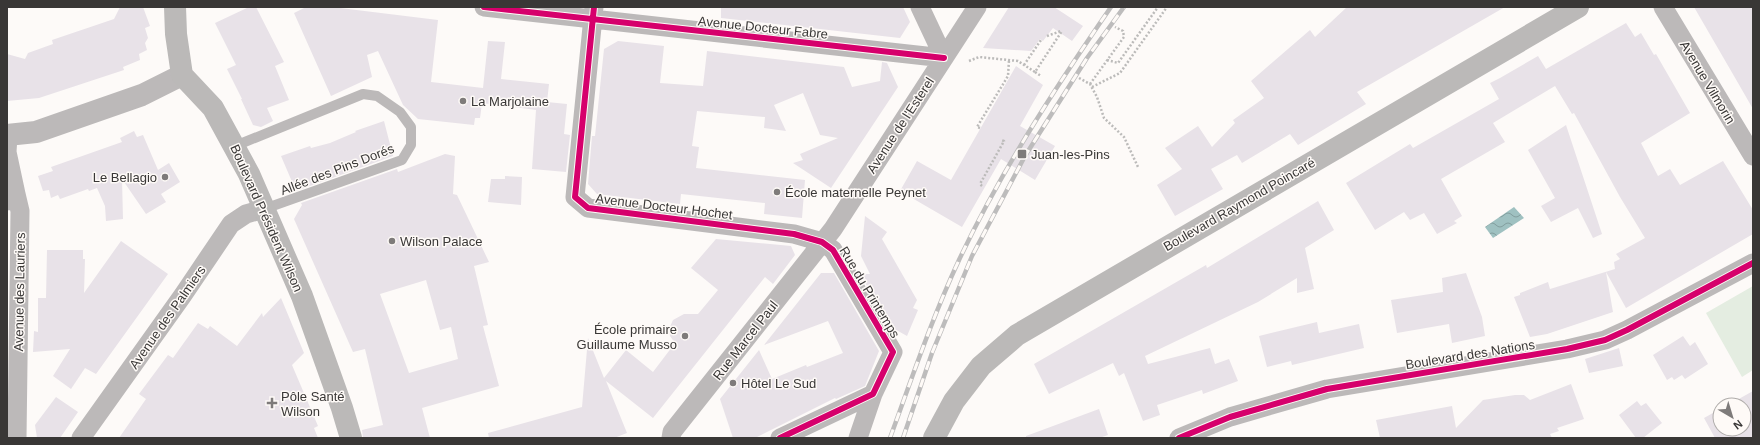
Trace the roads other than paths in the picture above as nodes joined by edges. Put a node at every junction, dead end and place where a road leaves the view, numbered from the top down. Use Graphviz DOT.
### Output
graph roads {
  1 [pos="175,7"];
  2 [pos="484,7"];
  3 [pos="920,7"];
  4 [pos="978,7"];
  5 [pos="1578,7"];
  6 [pos="1663,7"];
  7 [pos="593,13"];
  8 [pos="944,58"];
  9 [pos="182,75"];
  10 [pos="8,136"];
  11 [pos="235,146"];
  12 [pos="1753,156"];
  13 [pos="11,198"];
  14 [pos="264,209"];
  15 [pos="822,242"];
  16 [pos="1753,263"];
  17 [pos="873,394"];
  18 [pos="17,438"];
  19 [pos="81,438"];
  20 [pos="351,438"];
  21 [pos="671,438"];
  22 [pos="780,438"];
  23 [pos="858,438"];
  24 [pos="934,438"];
  25 [pos="1179,438"];
  1 -- 9 [label="main road"];
  2 -- 7 [label="street, Avenue Docteur Fabre"];
  3 -- 8 [label="street"];
  4 -- 8 [label="street, Avenue de l'Esterel"];
  5 -- 24 [label="main road, Boulevard Raymond Poincaré"];
  6 -- 12 [label="street, Avenue Vilmorin"];
  7 -- 8 [label="street, Avenue Docteur Fabre"];
  7 -- 15 [label="street, Avenue Docteur Hochet"];
  8 -- 15 [label="street, Avenue de l'Esterel"];
  9 -- 10 [label="street"];
  9 -- 11 [label="main road, Boulevard Président Wilson"];
  10 -- 13 [label="street, Avenue des Lauriers"];
  11 -- 14 [label="main road, Boulevard Président Wilson"];
  11 -- 14 [label="lane, Allée des Pins Dorés"];
  13 -- 18 [label="street, Avenue des Lauriers"];
  14 -- 19 [label="street, Avenue des Palmiers"];
  14 -- 20 [label="main road, Boulevard Président Wilson"];
  15 -- 17 [label="street, Rue du Printemps"];
  15 -- 21 [label="street, Rue Marcel Paul"];
  16 -- 25 [label="street, Boulevard des Nations"];
  17 -- 22 [label="street"];
  17 -- 23 [label="street"];
}
